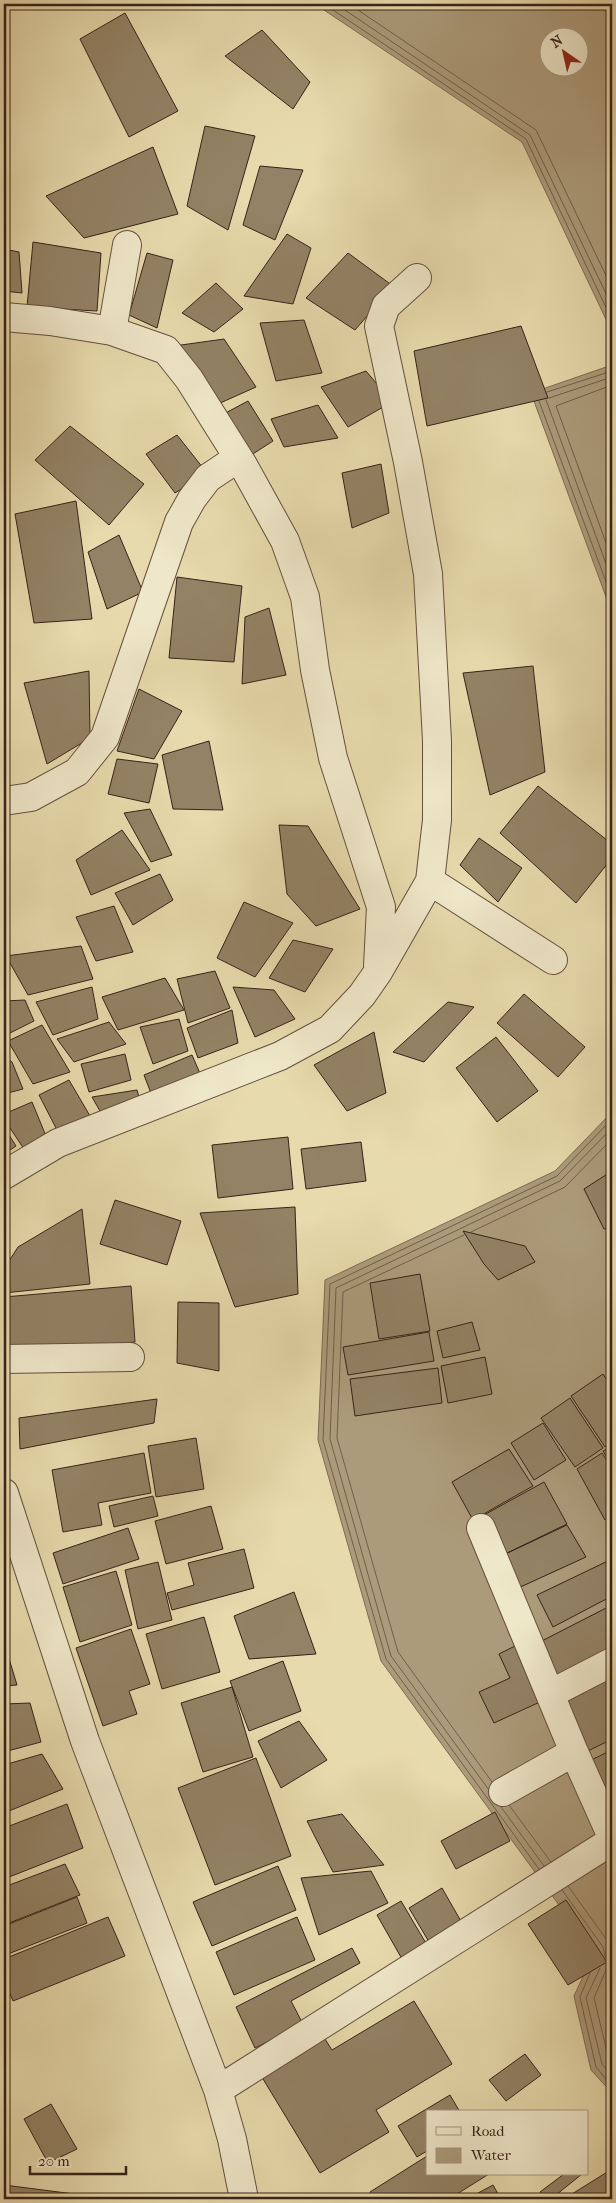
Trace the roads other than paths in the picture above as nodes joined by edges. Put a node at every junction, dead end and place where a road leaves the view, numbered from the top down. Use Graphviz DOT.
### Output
graph roads {
  1 [pos="127,245"];
  2 [pos="417,278"];
  3 [pos="4,318"];
  4 [pos="112,331"];
  5 [pos="238,458"];
  6 [pos="4,801"];
  7 [pos="430,881"];
  8 [pos="554,960"];
  9 [pos="378,972"];
  10 [pos="4,1176"];
  11 [pos="130,1358"];
  12 [pos="4,1359"];
  13 [pos="4,1493"];
  14 [pos="480,1528"];
  15 [pos="612,1662"];
  16 [pos="550,1694"];
  17 [pos="574,1752"];
  18 [pos="503,1792"];
  19 [pos="610,1840"];
  20 [pos="218,2090"];
  21 [pos="244,2199"];
  1 -- 4 [label="street"];
  2 -- 7 [label="street"];
  3 -- 4 [label="street"];
  4 -- 5 [label="street"];
  5 -- 6 [label="street"];
  5 -- 9 [label="street"];
  7 -- 8 [label="street"];
  7 -- 9 [label="street"];
  9 -- 10 [label="street"];
  11 -- 12 [label="street"];
  13 -- 20 [label="street"];
  14 -- 16 [label="street"];
  15 -- 16 [label="street"];
  16 -- 17 [label="street"];
  17 -- 18 [label="street"];
  17 -- 19 [label="street"];
  19 -- 20 [label="street"];
  20 -- 21 [label="street"];
}
